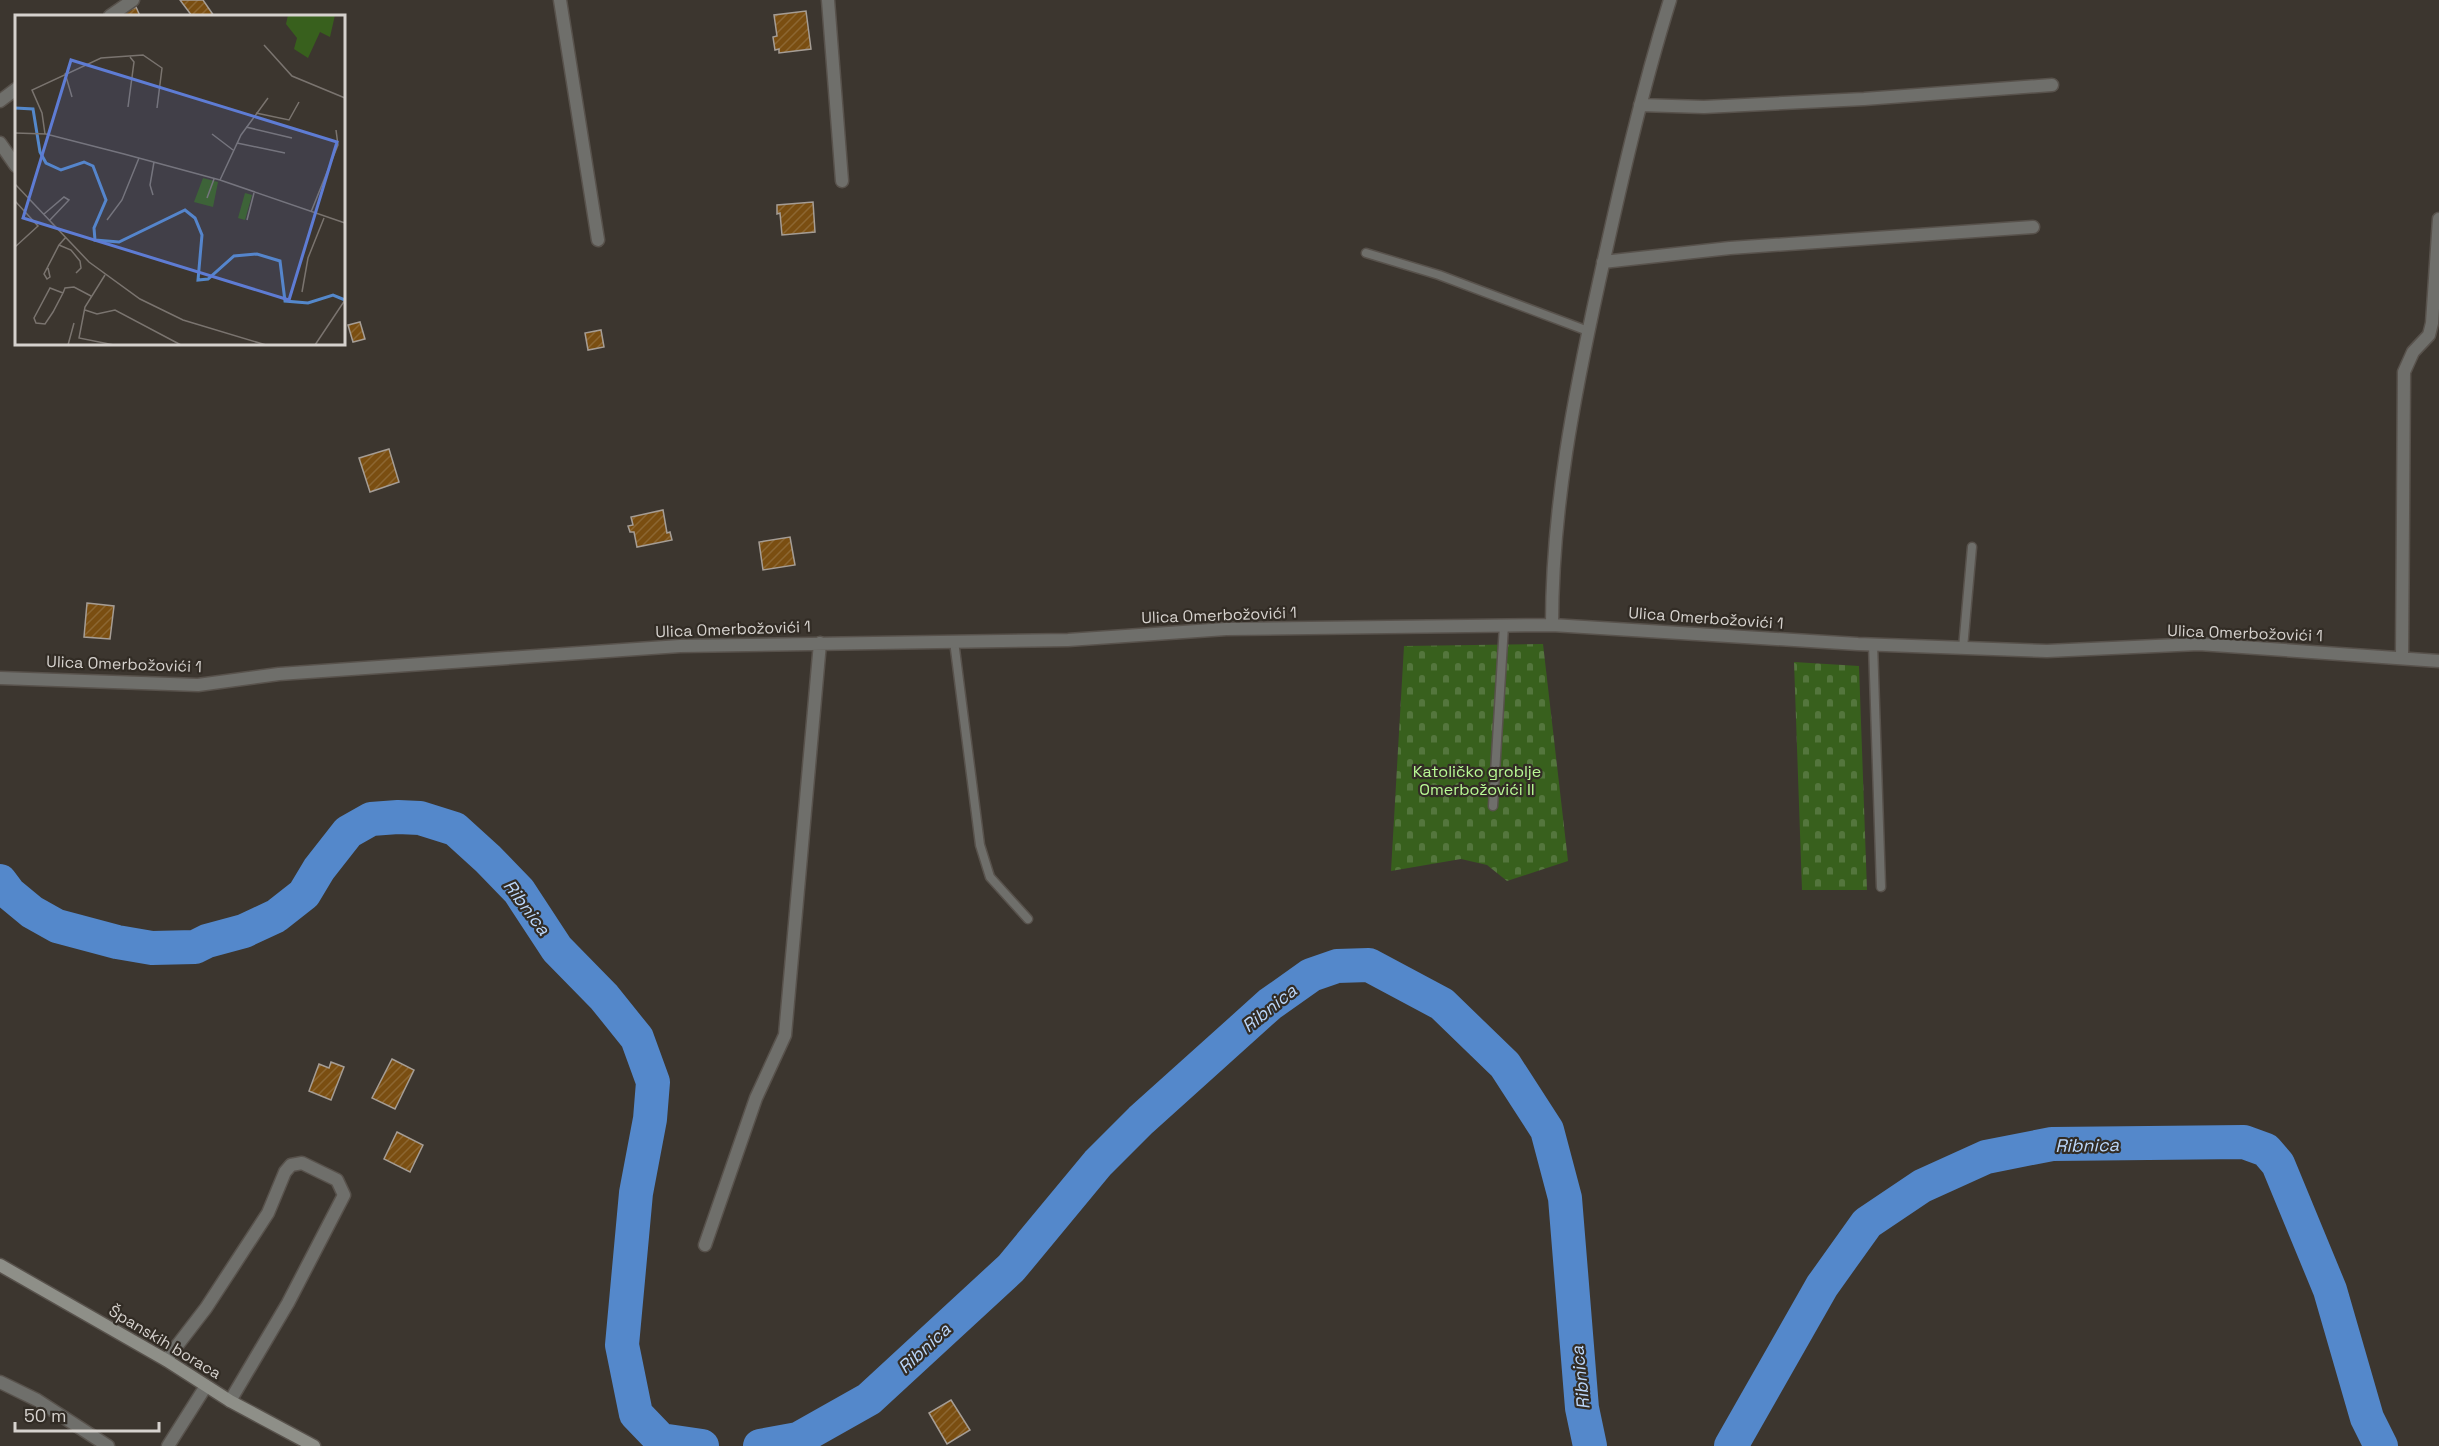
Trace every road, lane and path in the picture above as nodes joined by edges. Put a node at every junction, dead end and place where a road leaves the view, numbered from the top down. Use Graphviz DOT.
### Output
graph roads {
  1 [pos="133,0"];
  2 [pos="560,0"];
  3 [pos="828,0"];
  4 [pos="1670,0"];
  5 [pos="111,15"];
  6 [pos="2052,85"];
  7 [pos="15,90"];
  8 [pos="0,101"];
  9 [pos="1640,105"];
  10 [pos="0,143"];
  11 [pos="15,165"];
  12 [pos="842,181"];
  13 [pos="2439,219"];
  14 [pos="2033,227"];
  15 [pos="598,240"];
  16 [pos="1366,253"];
  17 [pos="1603,262"];
  18 [pos="1588,331"];
  19 [pos="1972,547"];
  20 [pos="1504,625"];
  21 [pos="1552,625"];
  22 [pos="954,641"];
  23 [pos="820,643"];
  24 [pos="1873,644"];
  25 [pos="1963,648"];
  26 [pos="2402,657"];
  27 [pos="2439,661"];
  28 [pos="0,678"];
  29 [pos="1493,806"];
  30 [pos="1881,887"];
  31 [pos="1028,919"];
  32 [pos="705,1245"];
  33 [pos="0,1265"];
  34 [pos="166,1360"];
  35 [pos="0,1382"];
  36 [pos="206,1386"];
  37 [pos="230,1401"];
  38 [pos="108,1446"];
  39 [pos="168,1446"];
  40 [pos="314,1446"];
  1 -- 5 [label="street"];
  2 -- 15 [label="street"];
  3 -- 12 [label="street"];
  4 -- 9 [label="street"];
  6 -- 9 [label="street"];
  7 -- 8 [label="street"];
  9 -- 17 [label="street"];
  10 -- 11 [label="street"];
  13 -- 26 [label="street"];
  14 -- 17 [label="street"];
  16 -- 18 [label="lane"];
  17 -- 18 [label="street"];
  18 -- 21 [label="street"];
  19 -- 25 [label="lane"];
  20 -- 21 [label="street, Ulica Omerbožovići 1"];
  20 -- 22 [label="street, Ulica Omerbožovići 1"];
  20 -- 29 [label="lane"];
  21 -- 24 [label="street, Ulica Omerbožovići 1"];
  22 -- 23 [label="street, Ulica Omerbožovići 1"];
  22 -- 31 [label="lane"];
  23 -- 28 [label="street, Ulica Omerbožovići 1"];
  23 -- 32 [label="street"];
  24 -- 25 [label="street, Ulica Omerbožovići 1"];
  24 -- 30 [label="lane"];
  25 -- 26 [label="street, Ulica Omerbožovići 1"];
  26 -- 27 [label="street, Ulica Omerbožovići 1"];
  33 -- 34 [label="main road, Španskih boraca"];
  34 -- 36 [label="main road, Španskih boraca"];
  34 -- 37 [label="street"];
  35 -- 38 [label="street"];
  36 -- 37 [label="main road, Španskih boraca"];
  36 -- 39 [label="street"];
  37 -- 40 [label="main road, Španskih boraca"];
}
